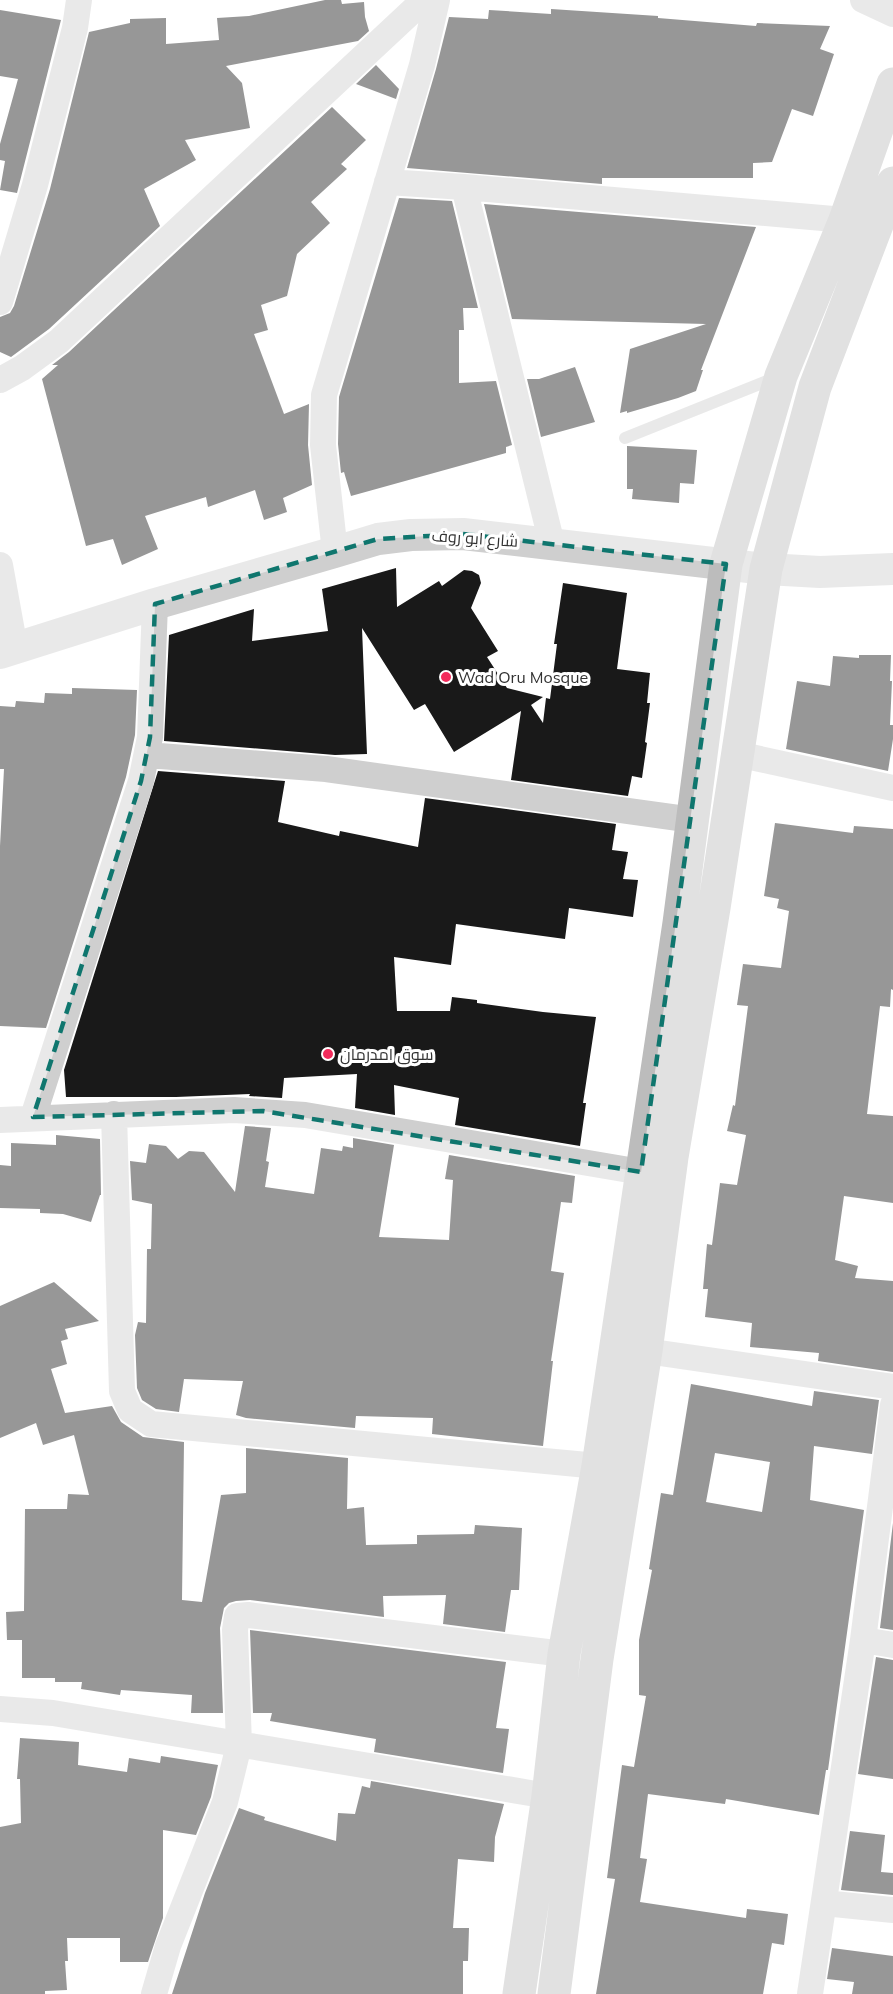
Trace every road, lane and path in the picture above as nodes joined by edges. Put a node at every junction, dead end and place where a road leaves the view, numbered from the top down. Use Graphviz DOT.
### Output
graph roads {
  1 [pos="79,0"];
  2 [pos="424,0"];
  3 [pos="437,0"];
  4 [pos="863,0"];
  5 [pos="893,14"];
  6 [pos="892,90"];
  7 [pos="387,182"];
  8 [pos="893,183"];
  9 [pos="464,187"];
  10 [pos="845,220"];
  11 [pos="0,303"];
  12 [pos="781,376"];
  13 [pos="0,380"];
  14 [pos="625,438"];
  15 [pos="552,544"];
  16 [pos="335,552"];
  17 [pos="726,564"];
  18 [pos="0,565"];
  19 [pos="893,568"];
  20 [pos="766,569"];
  21 [pos="155,604"];
  22 [pos="8,651"];
  23 [pos="737,754"];
  24 [pos="147,755"];
  25 [pos="893,788"];
  26 [pos="693,820"];
  27 [pos="686,870"];
  28 [pos="719,875"];
  29 [pos="114,1114"];
  30 [pos="33,1117"];
  31 [pos="0,1119"];
  32 [pos="641,1172"];
  33 [pos="646,1351"];
  34 [pos="893,1387"];
  35 [pos="893,1405"];
  36 [pos="598,1466"];
  37 [pos="863,1640"];
  38 [pos="893,1644"];
  39 [pos="564,1653"];
  40 [pos="0,1709"];
  41 [pos="239,1745"];
  42 [pos="548,1796"];
  43 [pos="824,1904"];
  44 [pos="893,1910"];
  45 [pos="154,1994"];
  46 [pos="519,1994"];
  47 [pos="554,1994"];
  48 [pos="810,1994"];
  1 -- 11 [label="street"];
  2 -- 13 [label="street"];
  3 -- 7 [label="street"];
  4 -- 5 [label="street"];
  6 -- 10 [label="main road"];
  7 -- 9 [label="street"];
  7 -- 16 [label="street"];
  8 -- 20 [label="main road"];
  9 -- 10 [label="street"];
  9 -- 15 [label="street"];
  10 -- 12 [label="main road"];
  12 -- 14 [label="lane"];
  12 -- 17 [label="main road"];
  15 -- 16 [label="street, شارع ابو روف"];
  15 -- 17 [label="street, شارع ابو روف"];
  16 -- 21 [label="street, شارع ابو روف"];
  17 -- 20 [label="street, شارع ابو روف"];
  17 -- 26 [label="main road"];
  18 -- 22 [label="street"];
  19 -- 20 [label="street, شارع ابو روف"];
  20 -- 23 [label="main road"];
  21 -- 22 [label="street, شارع ابو روف"];
  21 -- 24 [label="street"];
  23 -- 25 [label="street"];
  23 -- 28 [label="main road"];
  24 -- 26 [label="street"];
  24 -- 30 [label="street"];
  26 -- 27 [label="main road"];
  27 -- 28 [label="main road"];
  27 -- 32 [label="main road"];
  28 -- 33 [label="main road"];
  29 -- 30 [label="street"];
  29 -- 32 [label="street"];
  29 -- 36 [label="street"];
  30 -- 31 [label="street"];
  32 -- 36 [label="main road"];
  33 -- 34 [label="street"];
  33 -- 47 [label="main road"];
  35 -- 37 [label="street"];
  36 -- 39 [label="main road"];
  37 -- 38 [label="street"];
  37 -- 43 [label="street"];
  39 -- 41 [label="street"];
  39 -- 42 [label="main road"];
  40 -- 41 [label="street"];
  41 -- 42 [label="street"];
  41 -- 45 [label="street"];
  42 -- 46 [label="main road"];
  43 -- 44 [label="street"];
  43 -- 48 [label="street"];
}
